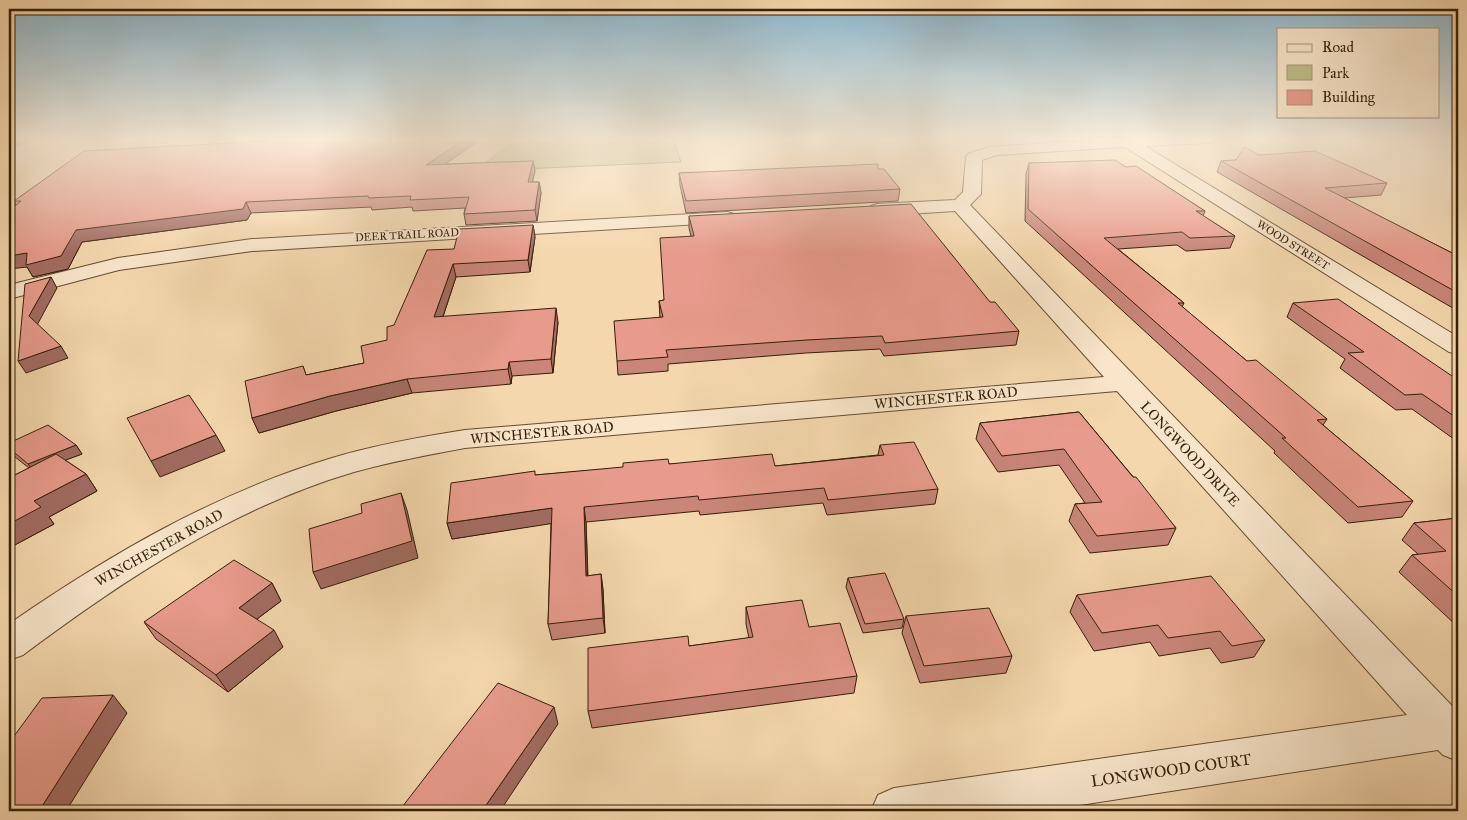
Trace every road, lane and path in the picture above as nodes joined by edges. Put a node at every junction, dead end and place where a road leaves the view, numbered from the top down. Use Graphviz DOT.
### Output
graph roads {
  1 [pos="973,176"];
  2 [pos="1182,176"];
  3 [pos="960,205"];
  4 [pos="858,211"];
  5 [pos="749,217"];
  6 [pos="9,292"];
  7 [pos="1458,347"];
  8 [pos="1124,383"];
  9 [pos="9,644"];
  10 [pos="1453,735"];
  11 [pos="894,811"];
  1 -- 3 [label="street"];
  2 -- 7 [label="street, WOOD STREET"];
  3 -- 4 [label="street"];
  3 -- 8 [label="street, LONGWOOD DRIVE"];
  5 -- 6 [label="street, DEER TRAIL ROAD"];
  8 -- 9 [label="street, WINCHESTER ROAD"];
  8 -- 10 [label="street, LONGWOOD DRIVE"];
  10 -- 11 [label="street, LONGWOOD COURT"];
}
